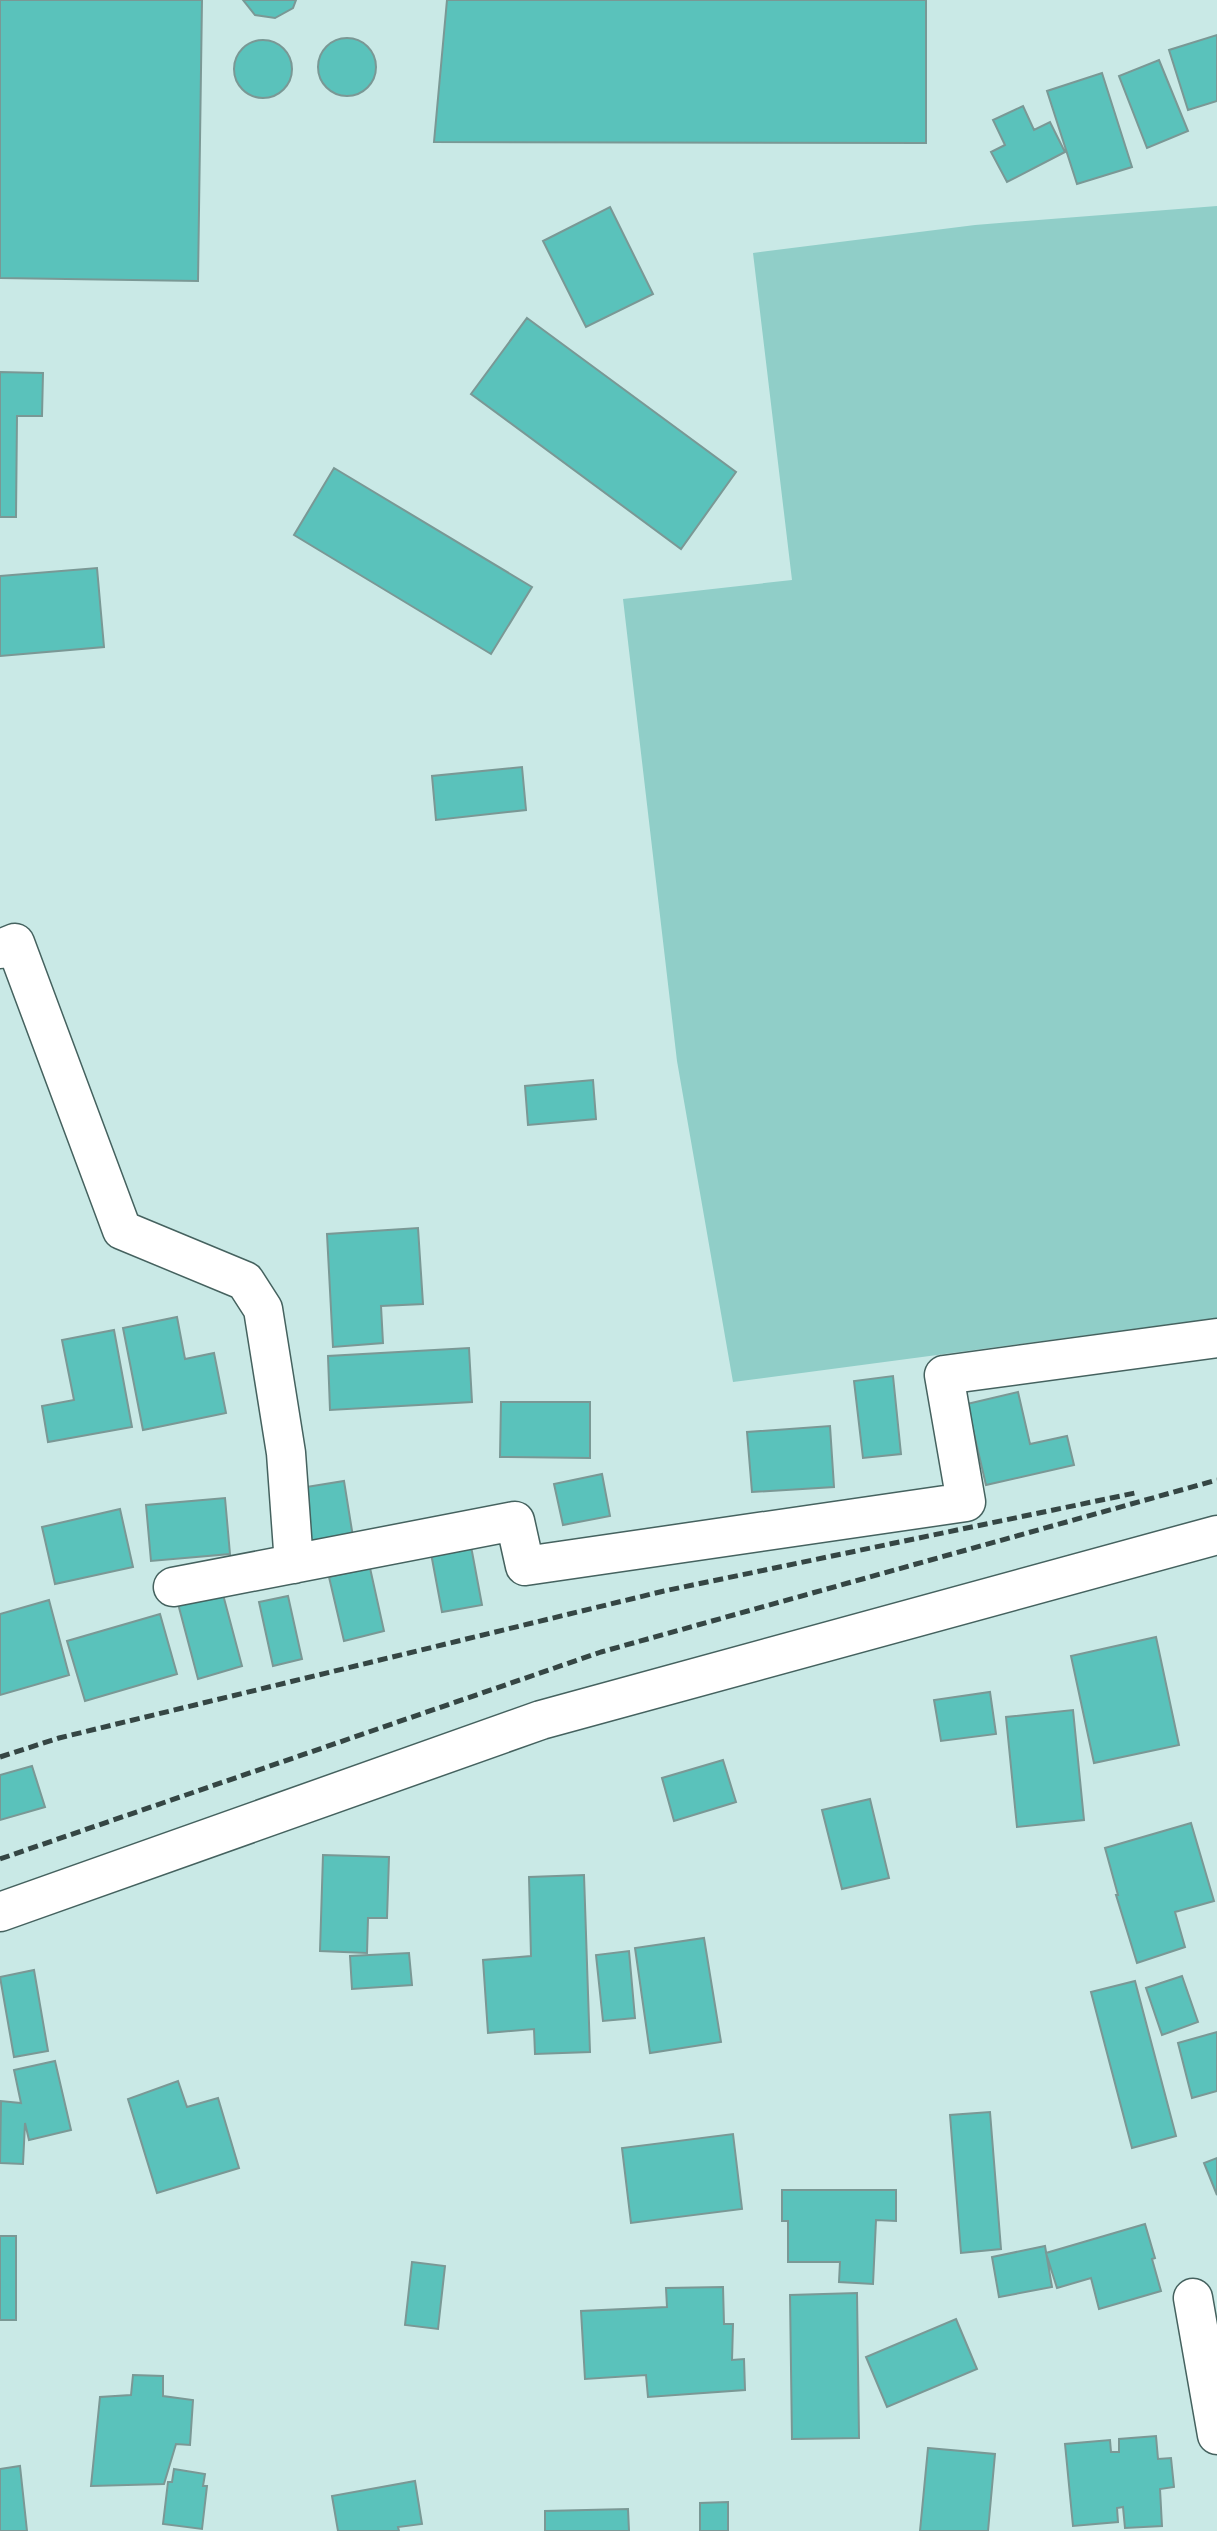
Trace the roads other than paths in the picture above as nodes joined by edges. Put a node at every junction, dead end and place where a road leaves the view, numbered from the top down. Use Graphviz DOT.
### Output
graph roads {
  1 [pos="0,949"];
  2 [pos="1217,1338"];
  3 [pos="1217,1535"];
  4 [pos="294,1564"];
  5 [pos="173,1587"];
  6 [pos="0,1912"];
  7 [pos="1193,2298"];
  8 [pos="1217,2434"];
  1 -- 4 [label="street"];
  2 -- 4 [label="street"];
  3 -- 6 [label="street"];
  4 -- 5 [label="street"];
  7 -- 8 [label="street"];
}
